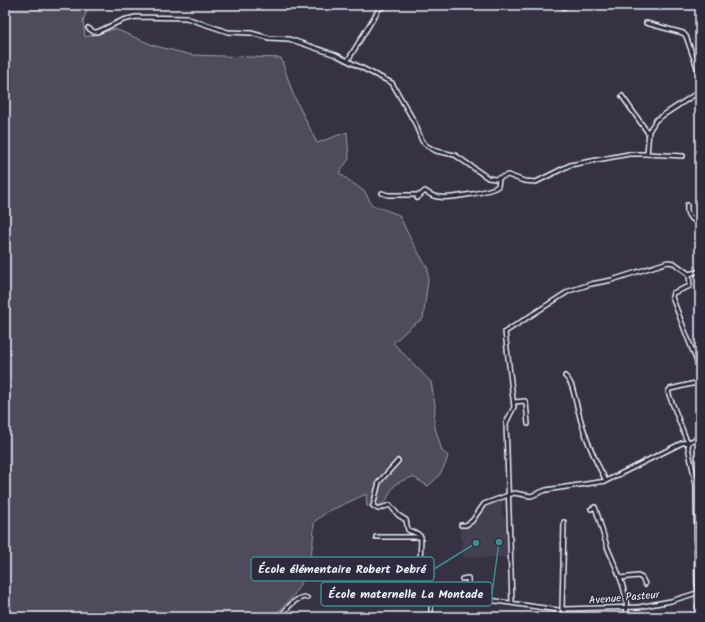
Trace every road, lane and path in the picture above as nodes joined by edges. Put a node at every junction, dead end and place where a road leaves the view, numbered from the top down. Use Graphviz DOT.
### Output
graph roads {
  1 [pos="387,5"];
  2 [pos="646,23"];
  3 [pos="88,28"];
  4 [pos="348,60"];
  5 [pos="700,76"];
  6 [pos="700,91"];
  7 [pos="622,96"];
  8 [pos="648,133"];
  9 [pos="648,154"];
  10 [pos="683,156"];
  11 [pos="499,179"];
  12 [pos="382,193"];
  13 [pos="420,194"];
  14 [pos="417,198"];
  15 [pos="687,205"];
  16 [pos="700,223"];
  17 [pos="700,272"];
  18 [pos="689,274"];
  19 [pos="700,370"];
  20 [pos="565,376"];
  21 [pos="700,382"];
  22 [pos="514,402"];
  23 [pos="528,424"];
  24 [pos="700,437"];
  25 [pos="689,442"];
  26 [pos="398,461"];
  27 [pos="606,481"];
  28 [pos="509,496"];
  29 [pos="591,508"];
  30 [pos="564,522"];
  31 [pos="461,526"];
  32 [pos="376,537"];
  33 [pos="421,537"];
  34 [pos="350,564"];
  35 [pos="420,564"];
  36 [pos="340,571"];
  37 [pos="620,578"];
  38 [pos="462,579"];
  39 [pos="644,584"];
  40 [pos="699,592"];
  41 [pos="307,598"];
  42 [pos="431,598"];
  43 [pos="512,602"];
  44 [pos="627,608"];
  45 [pos="553,609"];
  46 [pos="561,609"];
  47 [pos="572,610"];
  48 [pos="558,615"];
  49 [pos="564,616"];
  50 [pos="278,617"];
  51 [pos="431,617"];
  52 [pos="626,617"];
  53 [pos="696,617"];
  1 -- 4 [label="street"];
  2 -- 5 [label="street"];
  3 -- 4 [label="street"];
  4 -- 11 [label="street"];
  6 -- 8 [label="street"];
  7 -- 8 [label="street"];
  8 -- 9 [label="street"];
  9 -- 10 [label="street"];
  9 -- 11 [label="street"];
  11 -- 13 [label="street"];
  12 -- 13 [label="street"];
  13 -- 14 [label="street"];
  15 -- 16 [label="street"];
  17 -- 18 [label="street"];
  18 -- 19 [label="street"];
  18 -- 22 [label="street"];
  20 -- 27 [label="street"];
  21 -- 25 [label="street"];
  22 -- 23 [label="street"];
  22 -- 28 [label="street"];
  24 -- 25 [label="street"];
  25 -- 27 [label="street"];
  25 -- 40 [label="street"];
  26 -- 33 [label="street"];
  27 -- 28 [label="street"];
  28 -- 31 [label="street"];
  28 -- 43 [label="street"];
  29 -- 37 [label="street"];
  30 -- 46 [label="street"];
  32 -- 33 [label="street"];
  33 -- 35 [label="street"];
  34 -- 35 [label="street"];
  35 -- 42 [label="street"];
  36 -- 42 [label="street"];
  37 -- 39 [label="street"];
  37 -- 44 [label="street"];
  38 -- 43 [label="street, Avenue Pasteur"];
  40 -- 44 [label="street, Avenue Pasteur"];
  40 -- 53 [label="street"];
  41 -- 50 [label="street"];
  42 -- 51 [label="street"];
  43 -- 45 [label="street, Avenue Pasteur"];
  44 -- 47 [label="street, Avenue Pasteur"];
  44 -- 52 [label="street"];
  45 -- 46 [label="street, Avenue Pasteur"];
  45 -- 48 [label="street"];
  46 -- 47 [label="street, Avenue Pasteur"];
  46 -- 48 [label="street"];
  46 -- 49 [label="street"];
  47 -- 49 [label="street"];
}
